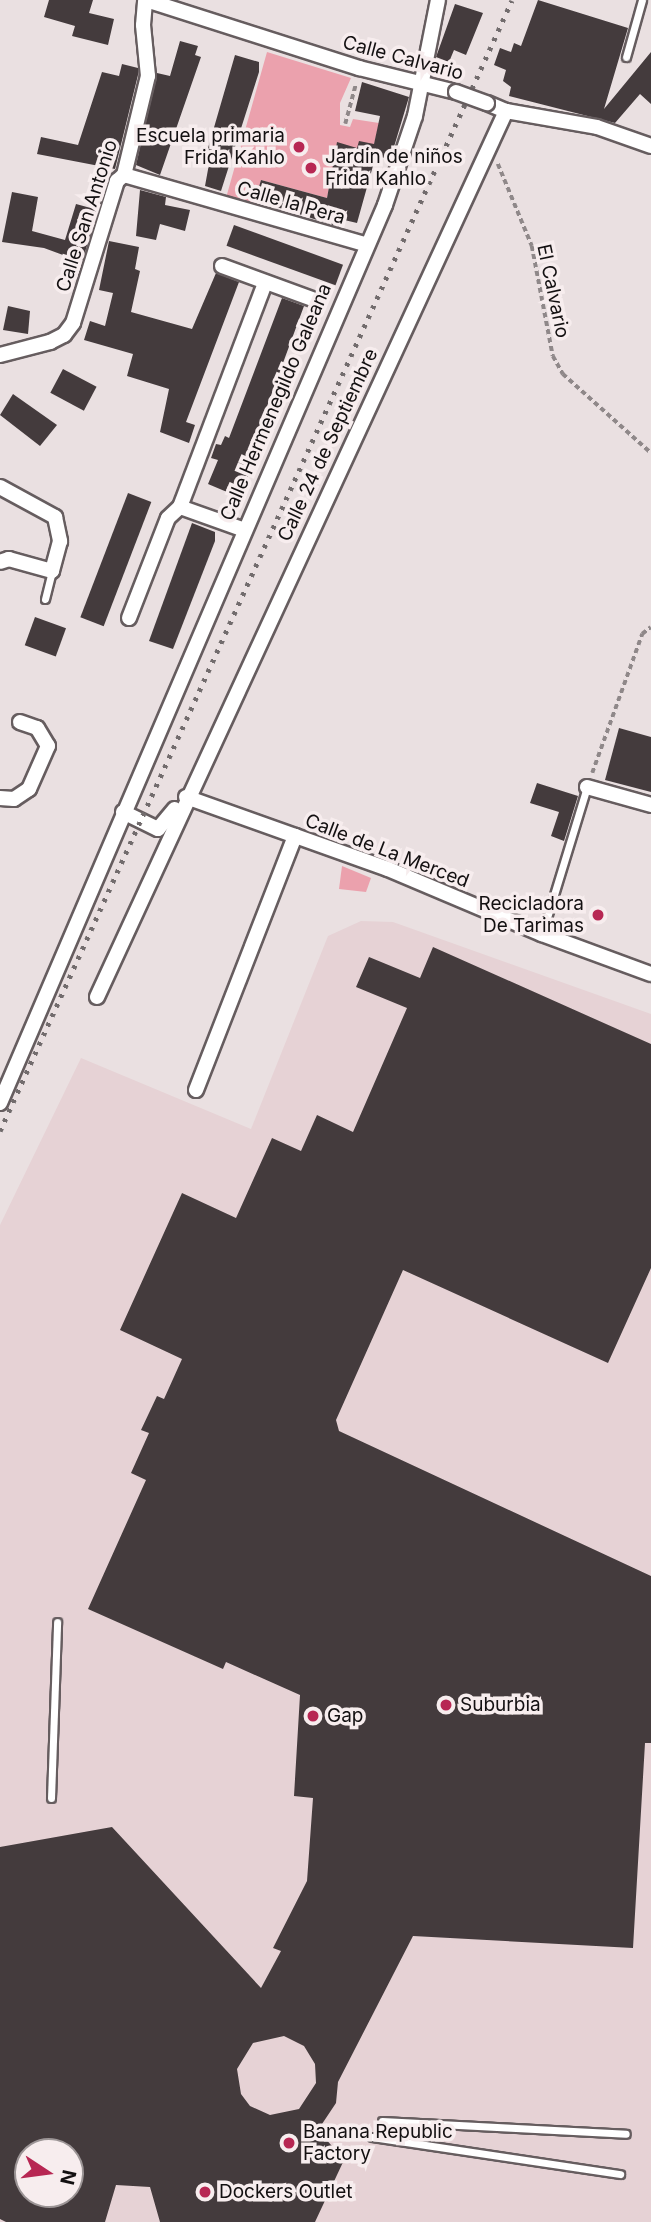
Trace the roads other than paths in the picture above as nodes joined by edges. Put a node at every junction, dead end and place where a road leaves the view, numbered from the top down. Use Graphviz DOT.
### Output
graph roads {
  1 [pos="146,0"];
  2 [pos="438,0"];
  3 [pos="642,0"];
  4 [pos="626,57"];
  5 [pos="419,82"];
  6 [pos="506,111"];
  7 [pos="651,146"];
  8 [pos="124,175"];
  9 [pos="366,244"];
  10 [pos="222,266"];
  11 [pos="265,284"];
  12 [pos="315,300"];
  13 [pos="0,355"];
  14 [pos="0,487"];
  15 [pos="180,507"];
  16 [pos="242,529"];
  17 [pos="0,562"];
  18 [pos="52,571"];
  19 [pos="46,599"];
  20 [pos="129,618"];
  21 [pos="20,722"];
  22 [pos="587,787"];
  23 [pos="186,797"];
  24 [pos="0,798"];
  25 [pos="651,805"];
  26 [pos="123,812"];
  27 [pos="295,836"];
  28 [pos="542,934"];
  29 [pos="651,974"];
  30 [pos="97,997"];
  31 [pos="6,1072"];
  32 [pos="196,1090"];
  33 [pos="0,1103"];
  34 [pos="57,1622"];
  35 [pos="51,1798"];
  36 [pos="382,2121"];
  37 [pos="626,2134"];
  38 [pos="372,2137"];
  39 [pos="620,2174"];
  1 -- 5 [label="street, Calle Calvario"];
  1 -- 8 [label="street, Calle San Antonio"];
  2 -- 5 [label="street, Calle Hermenegildo Galeana"];
  3 -- 4 [label="lane"];
  5 -- 6 [label="street, Calle Calvario, bridge"];
  5 -- 9 [label="street, Calle Hermenegildo Galeana"];
  6 -- 7 [label="street, Calle Calvario"];
  6 -- 23 [label="street, Calle 24 de Septiembre"];
  8 -- 9 [label="street, Calle la Pera"];
  8 -- 13 [label="street, Calle San Antonio"];
  9 -- 16 [label="street, Calle Hermenegildo Galeana"];
  10 -- 11 [label="street"];
  11 -- 12 [label="street"];
  11 -- 15 [label="street"];
  14 -- 18 [label="street"];
  15 -- 16 [label="street"];
  15 -- 20 [label="street"];
  16 -- 26 [label="street, Calle Hermenegildo Galeana"];
  17 -- 18 [label="street"];
  18 -- 19 [label="lane"];
  21 -- 24 [label="street"];
  22 -- 25 [label="street"];
  22 -- 28 [label="lane"];
  23 -- 26 [label="street"];
  23 -- 27 [label="street, Calle de La Merced"];
  23 -- 30 [label="street, Calle 24 de Septiembre"];
  26 -- 31 [label="street, Calle Hermenegildo Galeana"];
  27 -- 28 [label="street, Calle de La Merced"];
  27 -- 32 [label="street"];
  28 -- 29 [label="street, Calle de La Merced"];
  31 -- 33 [label="street, Calle Hermenegildo Galeana"];
  34 -- 35 [label="lane"];
  36 -- 37 [label="lane"];
  38 -- 39 [label="lane"];
}
